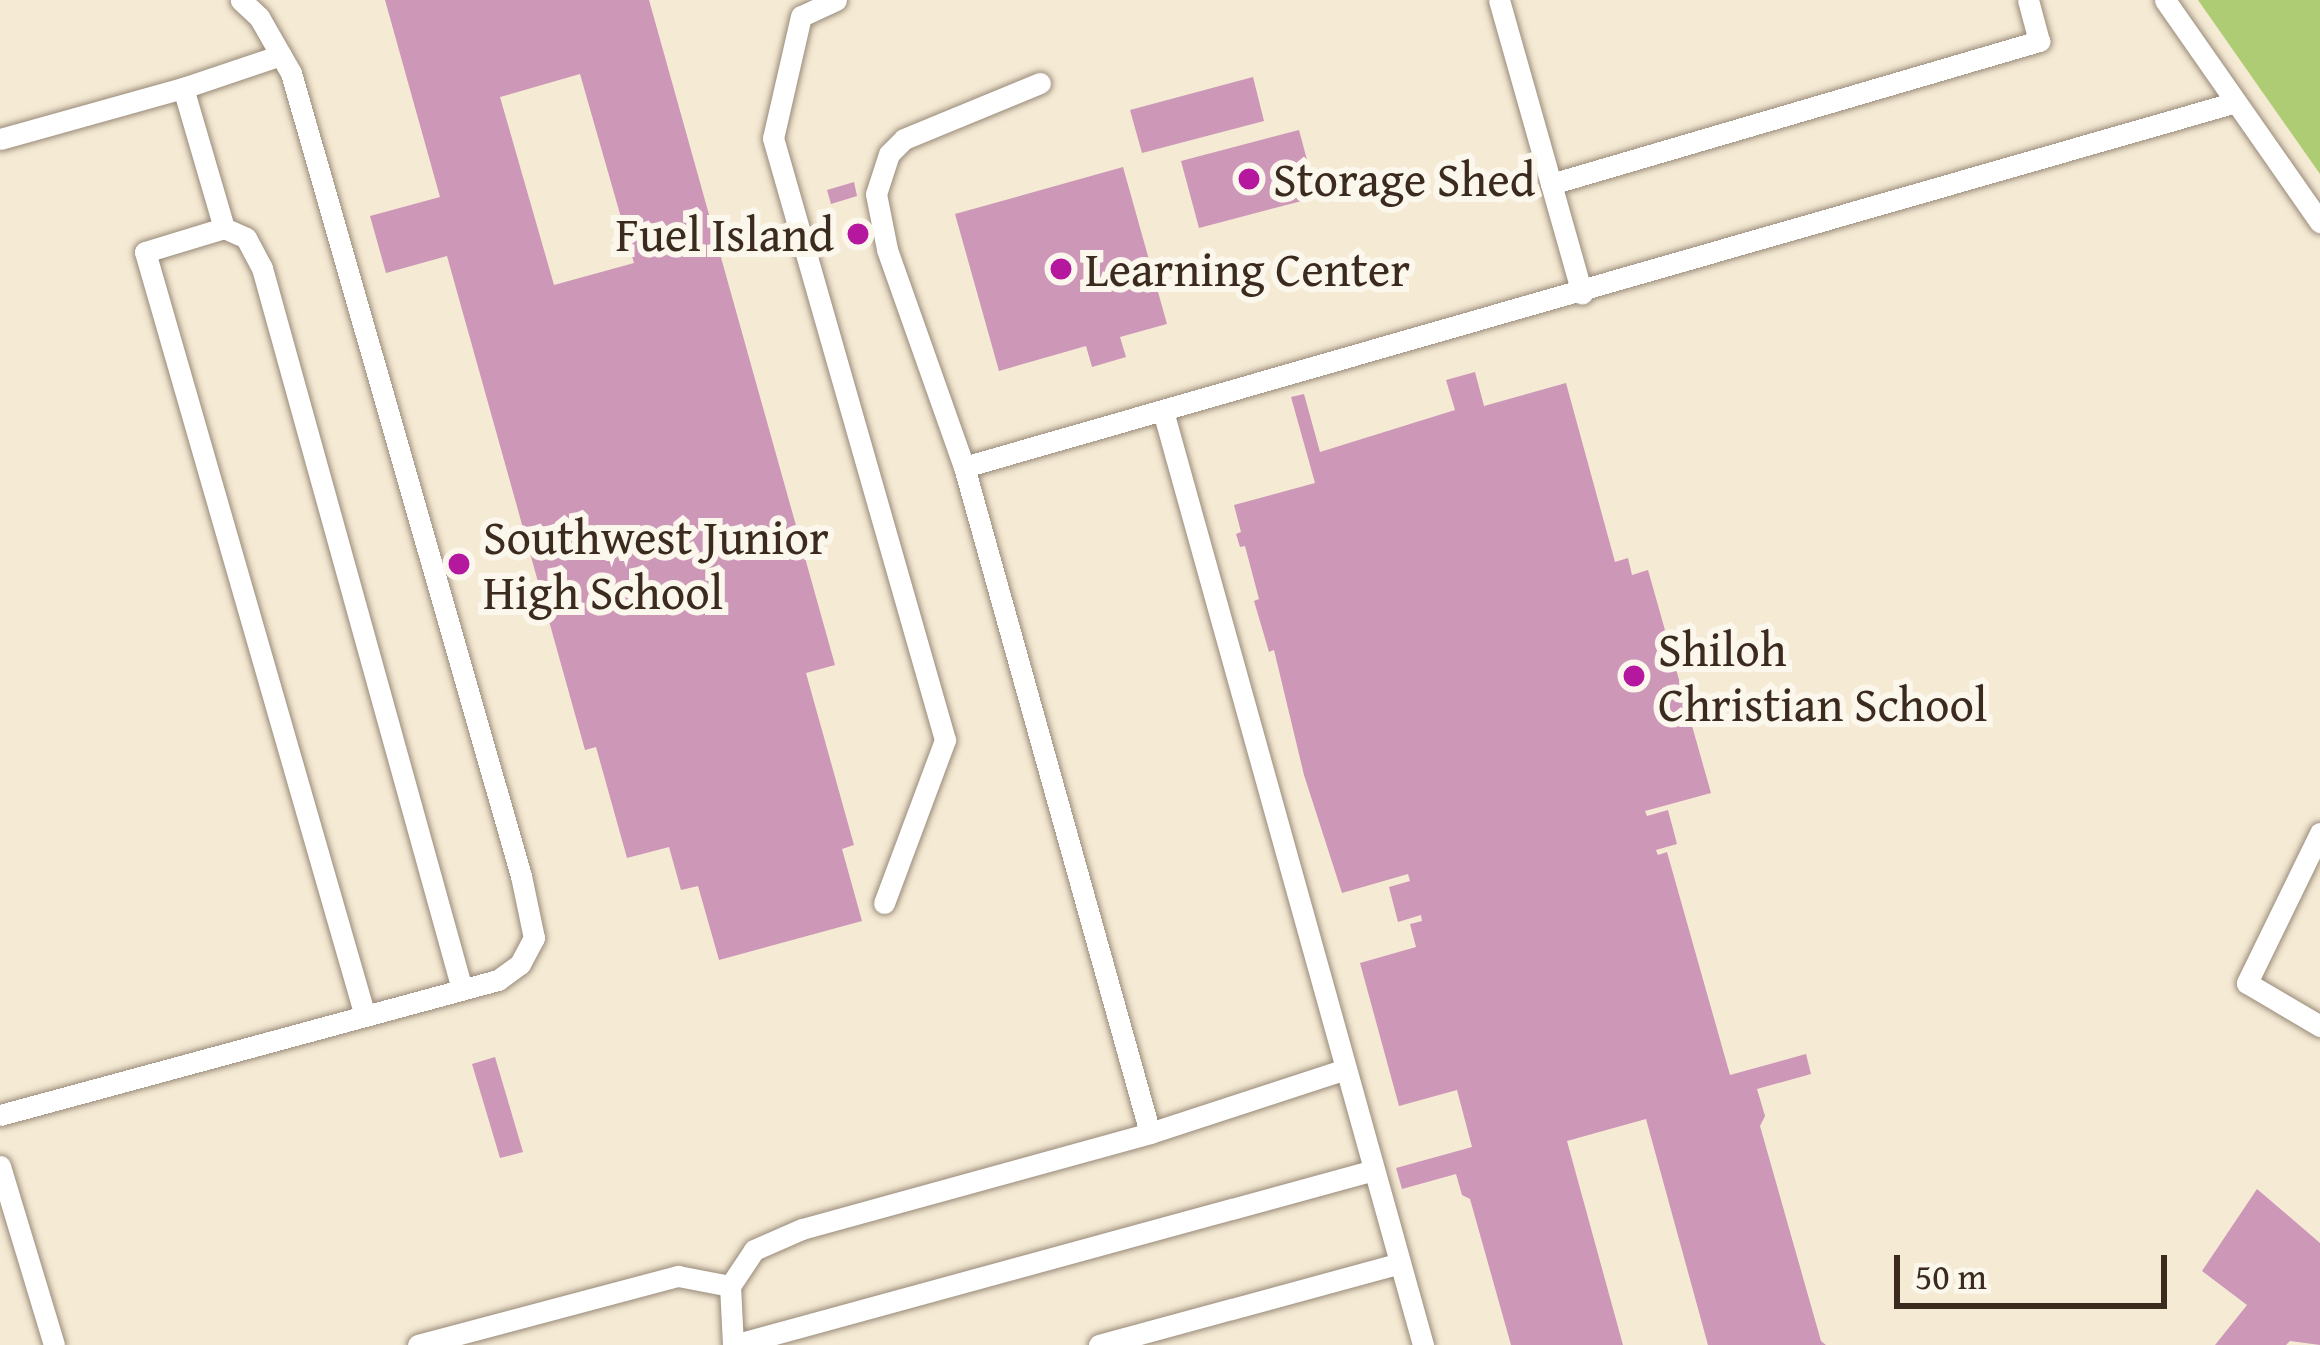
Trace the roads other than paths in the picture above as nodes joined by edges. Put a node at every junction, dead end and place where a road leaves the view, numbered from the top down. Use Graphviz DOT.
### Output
graph roads {
  1 [pos="242,0"];
  2 [pos="836,0"];
  3 [pos="1499,0"];
  4 [pos="2028,0"];
  5 [pos="2164,0"];
  6 [pos="281,55"];
  7 [pos="1040,83"];
  8 [pos="183,88"];
  9 [pos="2236,102"];
  10 [pos="0,139"];
  11 [pos="1550,184"];
  12 [pos="2320,222"];
  13 [pos="224,228"];
  14 [pos="1582,293"];
  15 [pos="1163,411"];
  16 [pos="964,467"];
  17 [pos="2320,833"];
  18 [pos="884,903"];
  19 [pos="462,988"];
  20 [pos="365,1016"];
  21 [pos="2320,1026"];
  22 [pos="1346,1069"];
  23 [pos="0,1115"];
  24 [pos="1150,1133"];
  25 [pos="0,1166"];
  26 [pos="1374,1169"];
  27 [pos="1400,1263"];
  28 [pos="730,1286"];
  29 [pos="54,1345"];
  30 [pos="418,1345"];
  31 [pos="734,1345"];
  32 [pos="1099,1345"];
  33 [pos="1423,1345"];
  1 -- 6 [label="lane"];
  2 -- 18 [label="lane"];
  3 -- 11 [label="lane"];
  4 -- 11 [label="lane"];
  5 -- 9 [label="lane"];
  6 -- 8 [label="lane"];
  6 -- 19 [label="lane"];
  7 -- 16 [label="lane"];
  8 -- 10 [label="lane"];
  8 -- 13 [label="lane"];
  9 -- 12 [label="lane"];
  9 -- 14 [label="lane"];
  11 -- 14 [label="lane"];
  13 -- 19 [label="lane"];
  13 -- 20 [label="lane"];
  14 -- 15 [label="lane"];
  15 -- 16 [label="lane"];
  15 -- 22 [label="lane"];
  16 -- 24 [label="lane"];
  17 -- 21 [label="lane"];
  19 -- 20 [label="lane"];
  20 -- 23 [label="lane"];
  22 -- 24 [label="lane"];
  22 -- 26 [label="lane"];
  24 -- 28 [label="lane"];
  25 -- 29 [label="lane"];
  26 -- 27 [label="lane"];
  26 -- 31 [label="lane"];
  27 -- 32 [label="lane"];
  27 -- 33 [label="lane"];
  28 -- 30 [label="lane"];
  28 -- 31 [label="lane"];
}
